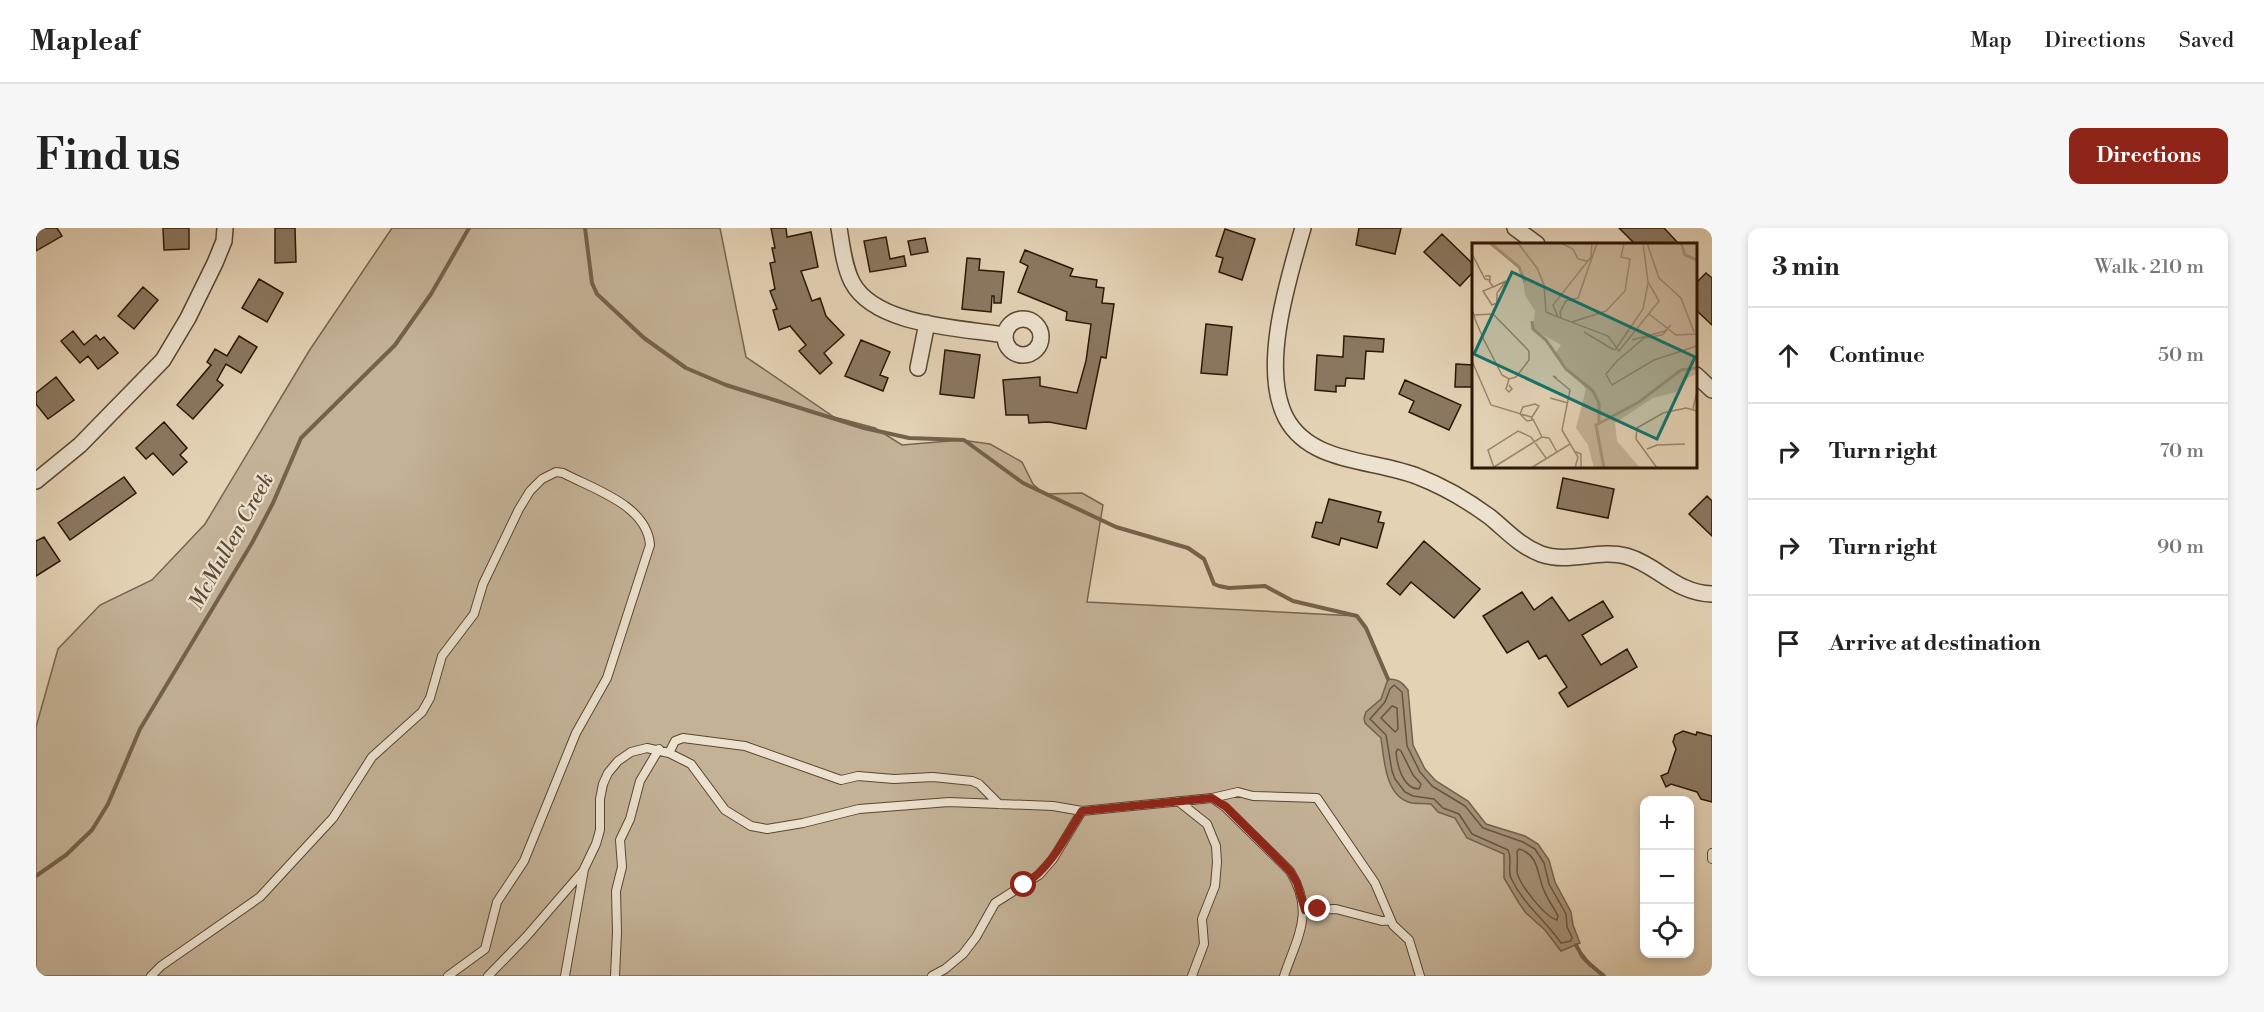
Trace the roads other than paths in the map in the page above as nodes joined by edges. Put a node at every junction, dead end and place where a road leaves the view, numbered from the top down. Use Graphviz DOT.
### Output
graph roads {
  1 [pos="225,228"];
  2 [pos="839,228"];
  3 [pos="1303,228"];
  4 [pos="1515,228"];
  5 [pos="1536,243"];
  6 [pos="927,323"];
  7 [pos="1005,335"];
  8 [pos="918,368"];
  9 [pos="1697,377"];
  10 [pos="1712,390"];
  11 [pos="36,480"];
  12 [pos="1712,594"];
  13 [pos="659,749"];
  14 [pos="669,753"];
  15 [pos="1212,798"];
  16 [pos="1178,801"];
  17 [pos="999,804"];
  18 [pos="1082,811"];
  19 [pos="1712,854"];
  20 [pos="1712,859"];
  21 [pos="584,869"];
  22 [pos="1305,910"];
  23 [pos="1390,920"];
  24 [pos="151,976"];
  25 [pos="448,976"];
  26 [pos="488,976"];
  27 [pos="565,976"];
  28 [pos="615,976"];
  29 [pos="932,976"];
  30 [pos="1192,976"];
  31 [pos="1284,976"];
  32 [pos="1420,976"];
  1 -- 11 [label="street"];
  2 -- 6 [label="street"];
  3 -- 12 [label="street"];
  4 -- 5 [label="street"];
  6 -- 7 [label="street"];
  6 -- 8 [label="street"];
  9 -- 10 [label="street"];
  13 -- 14 [label="lane"];
  13 -- 21 [label="lane"];
  13 -- 28 [label="lane"];
  14 -- 17 [label="lane"];
  14 -- 17 [label="lane"];
  15 -- 16 [label="lane"];
  15 -- 22 [label="lane"];
  15 -- 23 [label="lane"];
  16 -- 18 [label="lane"];
  16 -- 30 [label="lane"];
  17 -- 18 [label="lane"];
  18 -- 29 [label="lane"];
  19 -- 20 [label="lane"];
  21 -- 26 [label="lane"];
  21 -- 27 [label="lane"];
  22 -- 23 [label="lane"];
  22 -- 31 [label="lane"];
  23 -- 32 [label="lane"];
  24 -- 25 [label="lane"];
}
